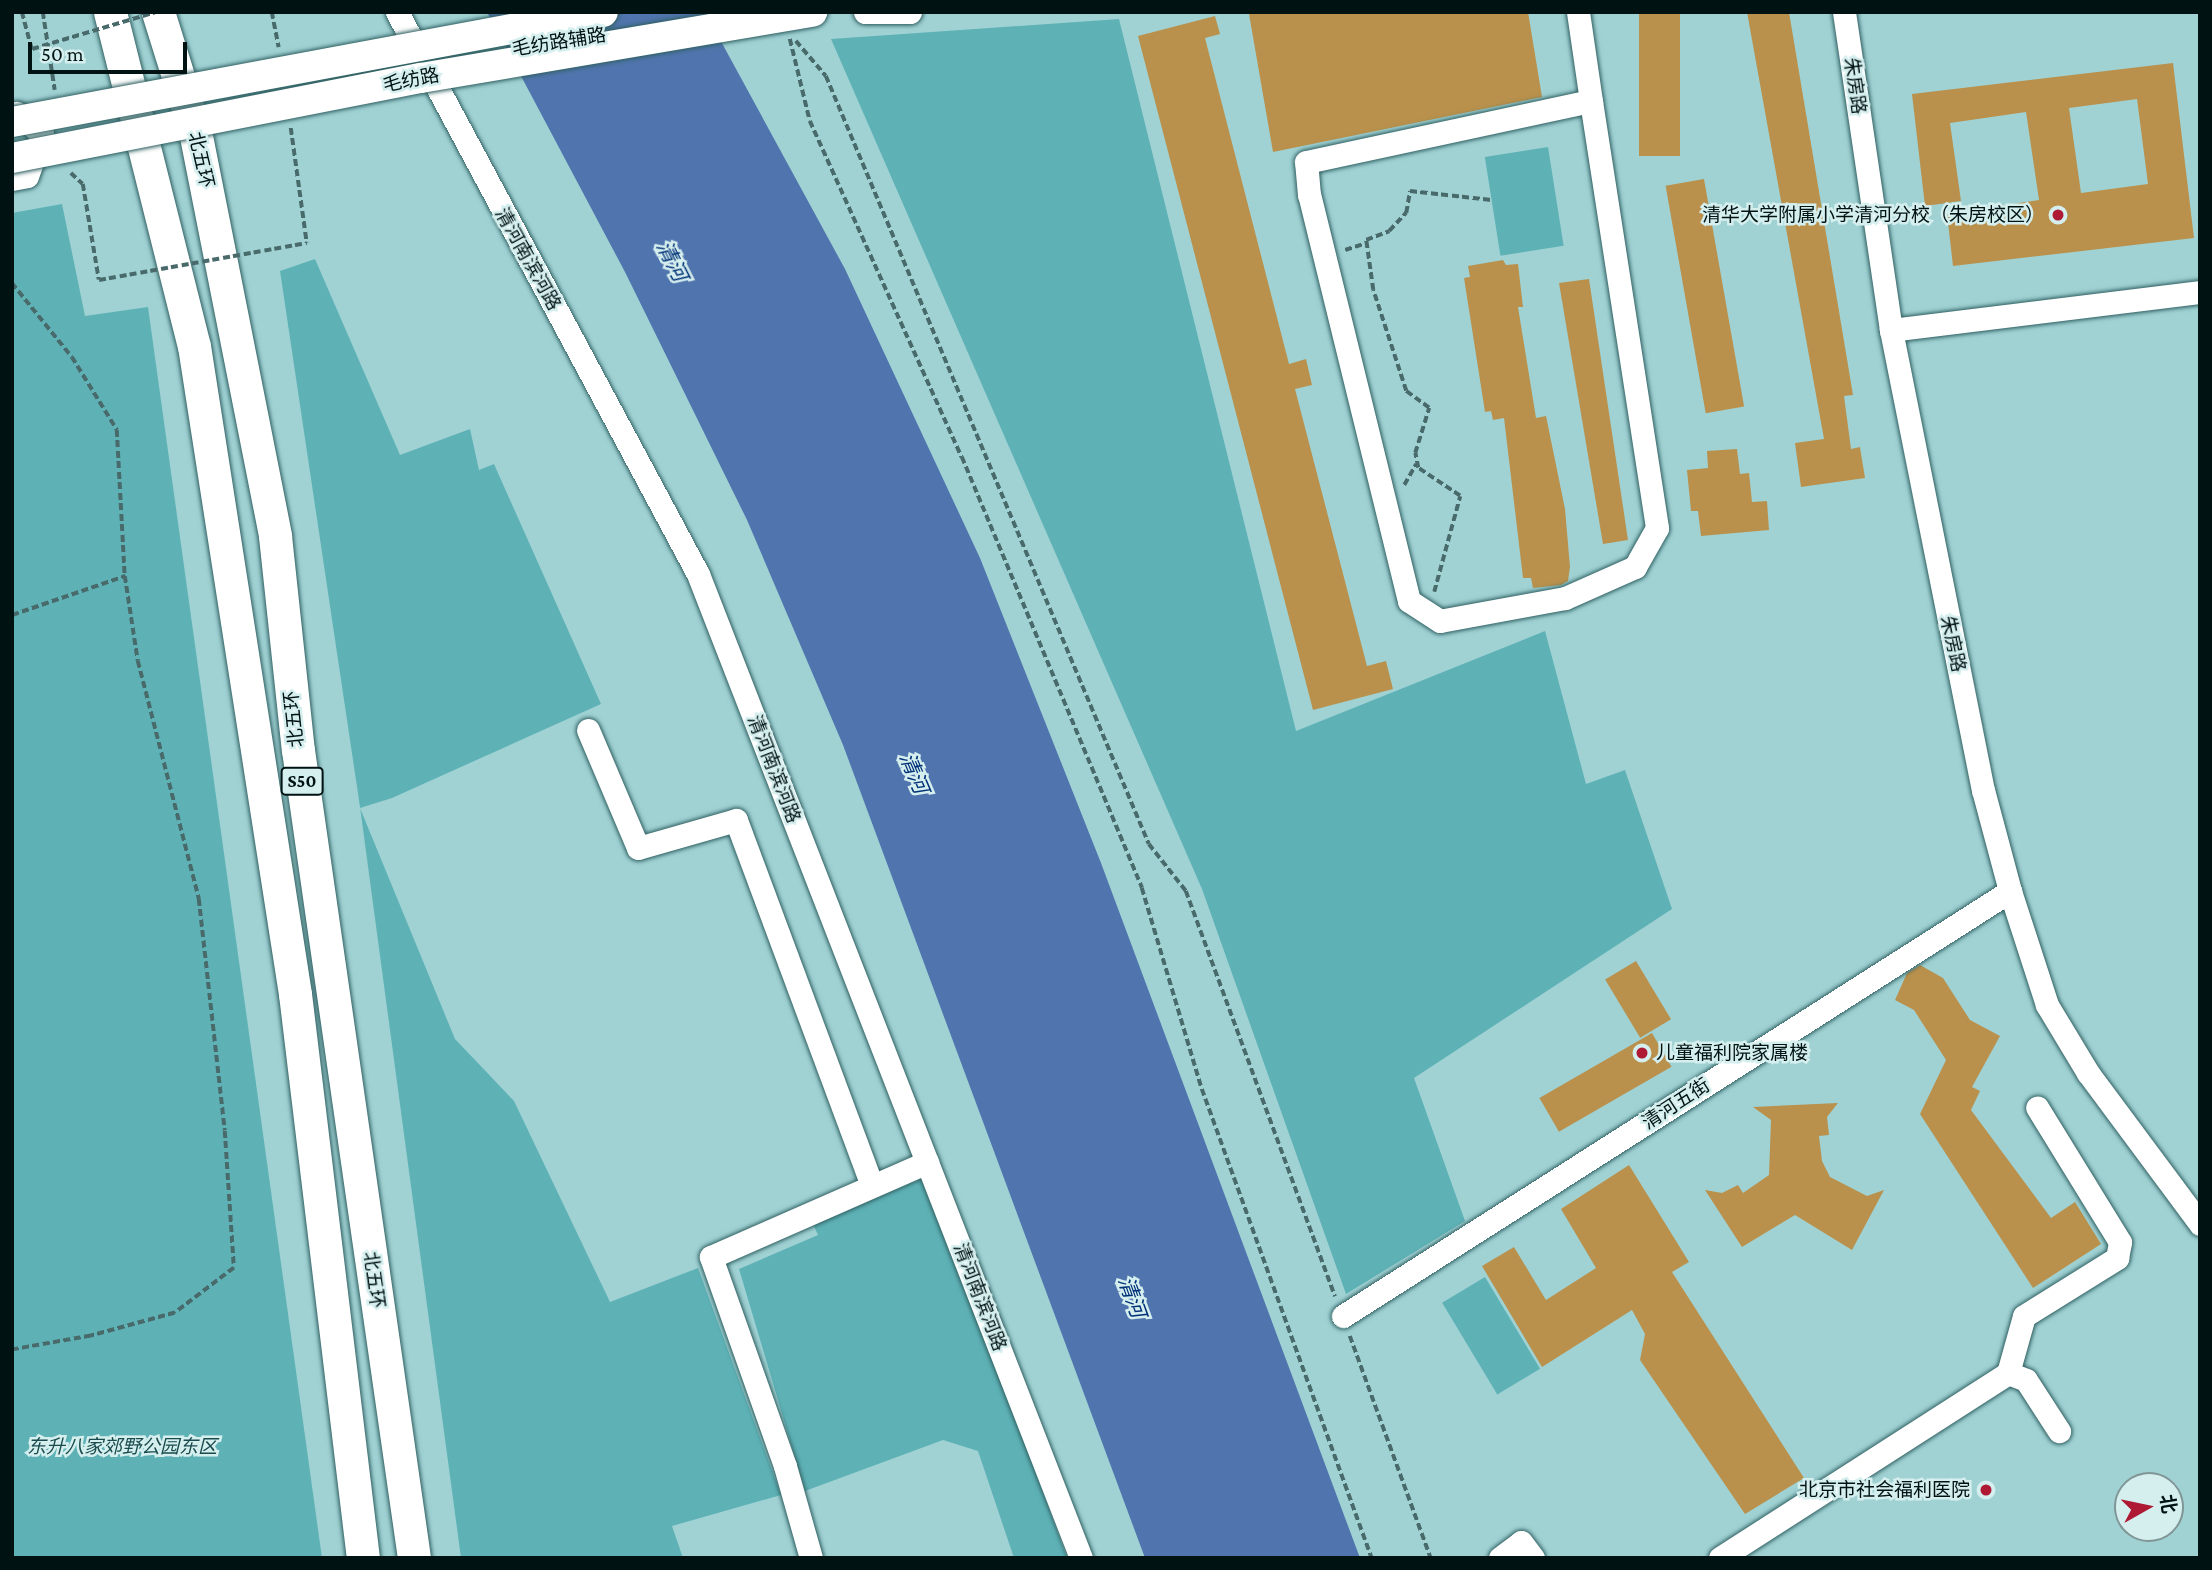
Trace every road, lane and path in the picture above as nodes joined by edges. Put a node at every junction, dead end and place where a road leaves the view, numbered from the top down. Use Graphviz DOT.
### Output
graph roads {
  1 [pos="22,12"];
  2 [pos="43,12"];
  3 [pos="110,12"];
  4 [pos="157,12"];
  5 [pos="397,12"];
  6 [pos="603,12"];
  7 [pos="735,12"];
  8 [pos="812,12"];
  9 [pos="865,12"];
  10 [pos="910,12"];
  11 [pos="1578,12"];
  12 [pos="1844,12"];
  13 [pos="424,63"];
  14 [pos="56,96"];
  15 [pos="1591,101"];
  16 [pos="12,108"];
  17 [pos="12,122"];
  18 [pos="12,158"];
  19 [pos="296,164"];
  20 [pos="66,169"];
  21 [pos="12,179"];
  22 [pos="1492,200"];
  23 [pos="12,283"];
  24 [pos="2200,292"];
  25 [pos="1891,330"];
  26 [pos="125,576"];
  27 [pos="1428,614"];
  28 [pos="12,615"];
  29 [pos="588,730"];
  30 [pos="2010,891"];
  31 [pos="2037,1107"];
  32 [pos="927,1162"];
  33 [pos="872,1186"];
  34 [pos="2199,1222"];
  35 [pos="1343,1316"];
  36 [pos="12,1350"];
  37 [pos="2008,1373"];
  38 [pos="2059,1432"];
  39 [pos="363,1558"];
  40 [pos="414,1558"];
  41 [pos="811,1558"];
  42 [pos="1081,1558"];
  43 [pos="1372,1558"];
  44 [pos="1431,1558"];
  45 [pos="1500,1558"];
  46 [pos="1533,1558"];
  47 [pos="1720,1558"];
  1 -- 4 [label="path, bridge"];
  2 -- 14 [label="path"];
  3 -- 39 [label="highway, 北五环 / S50"];
  4 -- 40 [label="highway, 北五环 / S50"];
  5 -- 13 [label="street, 清河南滨河路"];
  6 -- 17 [label="main road, 毛纺路, bridge"];
  7 -- 13 [label="street, 毛纺路辅路"];
  8 -- 18 [label="main road, 毛纺路, bridge"];
  9 -- 10 [label="street"];
  11 -- 15 [label="street"];
  12 -- 25 [label="street, 朱房路"];
  13 -- 32 [label="street, 清河南滨河路"];
  15 -- 27 [label="street"];
  15 -- 27 [label="street"];
  16 -- 21 [label="street"];
  19 -- 20 [label="path, bridge"];
  22 -- 27 [label="path"];
  23 -- 26 [label="path"];
  24 -- 25 [label="street"];
  25 -- 30 [label="street, 朱房路"];
  26 -- 28 [label="path"];
  26 -- 36 [label="path"];
  29 -- 33 [label="street"];
  30 -- 34 [label="street, 朱房路"];
  30 -- 35 [label="street, 清河五街"];
  31 -- 37 [label="street"];
  32 -- 33 [label="street"];
  32 -- 42 [label="street, 清河南滨河路"];
  33 -- 41 [label="street"];
  35 -- 43 [label="path"];
  35 -- 44 [label="path"];
  37 -- 38 [label="street"];
  37 -- 47 [label="street"];
  45 -- 46 [label="street"];
}
